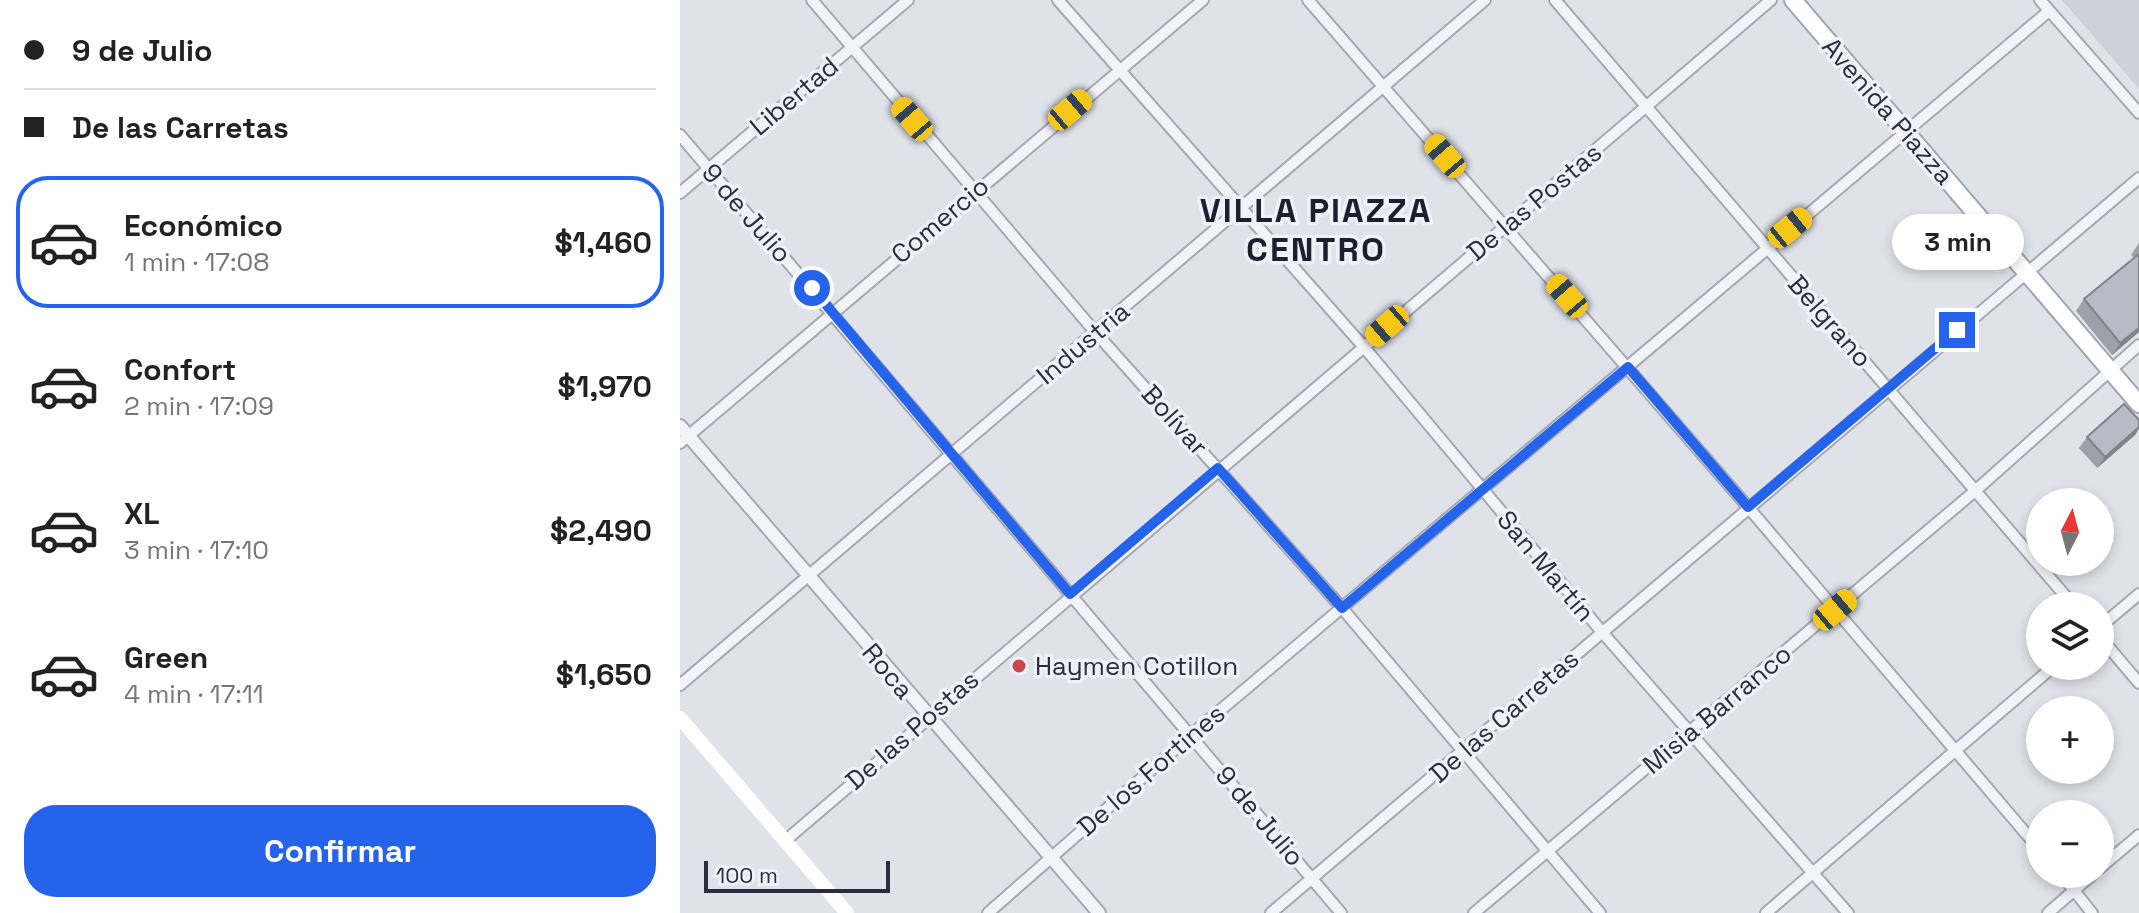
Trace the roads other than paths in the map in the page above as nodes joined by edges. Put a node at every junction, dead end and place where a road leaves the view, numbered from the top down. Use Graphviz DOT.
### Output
graph roads {
  1 [pos="812,0"];
  2 [pos="908,0"];
  3 [pos="1058,0"];
  4 [pos="1203,0"];
  5 [pos="1308,0"];
  6 [pos="1485,0"];
  7 [pos="1555,0"];
  8 [pos="1771,0"];
  9 [pos="1793,0"];
  10 [pos="2040,0"];
  11 [pos="2049,11"];
  12 [pos="851,48"];
  13 [pos="1119,70"];
  14 [pos="1385,86"];
  15 [pos="1647,106"];
  16 [pos="2139,113"];
  17 [pos="1907,133"];
  18 [pos="680,135"];
  19 [pos="708,169"];
  20 [pos="2139,178"];
  21 [pos="974,191"];
  22 [pos="680,193"];
  23 [pos="1242,209"];
  24 [pos="1506,225"];
  25 [pos="1766,247"];
  26 [pos="2027,273"];
  27 [pos="832,312"];
  28 [pos="1096,333"];
  29 [pos="2139,345"];
  30 [pos="1363,346"];
  31 [pos="1628,367"];
  32 [pos="2110,370"];
  33 [pos="1887,388"];
  34 [pos="2139,404"];
  35 [pos="683,435"];
  36 [pos="951,455"];
  37 [pos="1218,468"];
  38 [pos="1484,491"];
  39 [pos="1975,491"];
  40 [pos="1748,507"];
  41 [pos="808,577"];
  42 [pos="2062,592"];
  43 [pos="1070,594"];
  44 [pos="2139,594"];
  45 [pos="1342,608"];
  46 [pos="1835,610"];
  47 [pos="2114,615"];
  48 [pos="1602,632"];
  49 [pos="2114,654"];
  50 [pos="2038,680"];
  51 [pos="2139,683"];
  52 [pos="680,685"];
  53 [pos="927,717"];
  54 [pos="680,718"];
  55 [pos="1691,731"];
  56 [pos="1191,735"];
  57 [pos="1954,751"];
  58 [pos="1462,753"];
  59 [pos="2026,834"];
  60 [pos="2139,835"];
  61 [pos="786,840"];
  62 [pos="1547,851"];
  63 [pos="1051,856"];
  64 [pos="2114,856"];
  65 [pos="1812,872"];
  66 [pos="1313,878"];
  67 [pos="2077,888"];
  68 [pos="2075,890"];
  69 [pos="847,913"];
  70 [pos="988,913"];
  71 [pos="1099,913"];
  72 [pos="1271,913"];
  73 [pos="1341,913"];
  74 [pos="1474,913"];
  75 [pos="1600,913"];
  76 [pos="1766,913"];
  77 [pos="1848,913"];
  78 [pos="2048,913"];
  79 [pos="2092,913"];
  1 -- 12 [label="street, Bolívar"];
  2 -- 12 [label="street, Libertad"];
  3 -- 13 [label="street, San Martín"];
  4 -- 13 [label="street, Comercio"];
  5 -- 14 [label="street"];
  6 -- 14 [label="street, Industria"];
  7 -- 15 [label="street, Belgrano"];
  8 -- 15 [label="street, De las Postas"];
  9 -- 17 [label="main road, Avenida Piazza"];
  10 -- 11 [label="street"];
  11 -- 16 [label="street"];
  11 -- 17 [label="street, De los Fortines"];
  12 -- 19 [label="street, Libertad"];
  12 -- 21 [label="street, Bolívar"];
  13 -- 21 [label="street, Comercio"];
  13 -- 23 [label="street, San Martín"];
  14 -- 23 [label="street, Industria"];
  14 -- 24 [label="street"];
  15 -- 24 [label="street, De las Postas"];
  15 -- 25 [label="street, Belgrano"];
  17 -- 25 [label="street, De los Fortines"];
  17 -- 26 [label="main road, Avenida Piazza"];
  18 -- 19 [label="street, 9 de Julio"];
  19 -- 22 [label="street, Libertad"];
  19 -- 27 [label="street, 9 de Julio"];
  20 -- 26 [label="street, De las Carretas"];
  21 -- 27 [label="street, Comercio"];
  21 -- 28 [label="street, Bolívar"];
  23 -- 28 [label="street, Industria"];
  23 -- 30 [label="street, San Martín"];
  24 -- 30 [label="street, De las Postas"];
  24 -- 31 [label="street"];
  25 -- 31 [label="street, De los Fortines"];
  25 -- 33 [label="street, Belgrano"];
  26 -- 32 [label="main road, Avenida Piazza"];
  26 -- 33 [label="street, De las Carretas"];
  27 -- 35 [label="street, Comercio"];
  27 -- 36 [label="street, 9 de Julio"];
  28 -- 36 [label="street, Industria"];
  28 -- 37 [label="street, Bolívar"];
  29 -- 32 [label="street, Misia Barranco"];
  30 -- 37 [label="street, De las Postas"];
  30 -- 38 [label="street, San Martín"];
  31 -- 38 [label="street, De los Fortines"];
  31 -- 40 [label="street"];
  32 -- 34 [label="main road, Avenida Piazza"];
  32 -- 39 [label="street, Misia Barranco"];
  33 -- 39 [label="street, Belgrano"];
  33 -- 40 [label="street, De las Carretas"];
  35 -- 41 [label="street, Roca"];
  36 -- 41 [label="street, Industria"];
  36 -- 43 [label="street, 9 de Julio"];
  37 -- 43 [label="street, De las Postas"];
  37 -- 45 [label="street, Bolívar"];
  38 -- 45 [label="street, De los Fortines"];
  38 -- 48 [label="street, San Martín"];
  39 -- 42 [label="street, Belgrano"];
  39 -- 46 [label="street, Misia Barranco"];
  40 -- 46 [label="street"];
  40 -- 48 [label="street, De las Carretas"];
  41 -- 52 [label="street, Industria"];
  41 -- 53 [label="street, Roca"];
  43 -- 53 [label="street, De las Postas"];
  43 -- 56 [label="street, 9 de Julio"];
  44 -- 47 [label="street"];
  45 -- 56 [label="street, De los Fortines"];
  45 -- 58 [label="street, Bolívar"];
  46 -- 55 [label="street, Misia Barranco"];
  46 -- 57 [label="street"];
  48 -- 55 [label="street, San Martín"];
  48 -- 58 [label="street, De las Carretas"];
  49 -- 51 [label="street"];
  50 -- 57 [label="street"];
  53 -- 61 [label="street, De las Postas"];
  53 -- 63 [label="street, Roca"];
  54 -- 61 [label="main road"];
  55 -- 62 [label="street, Misia Barranco"];
  55 -- 65 [label="street, San Martín"];
  56 -- 63 [label="street, De los Fortines"];
  56 -- 66 [label="street, 9 de Julio"];
  57 -- 59 [label="street"];
  57 -- 65 [label="street"];
  58 -- 62 [label="street, Bolívar"];
  58 -- 66 [label="street, De las Carretas"];
  60 -- 64 [label="street"];
  61 -- 69 [label="main road"];
  62 -- 74 [label="street, Misia Barranco"];
  62 -- 75 [label="street, Bolívar"];
  63 -- 70 [label="street, De los Fortines"];
  63 -- 71 [label="street, Roca"];
  65 -- 76 [label="street"];
  65 -- 77 [label="street, San Martín"];
  66 -- 72 [label="street, De las Carretas"];
  66 -- 73 [label="street, 9 de Julio"];
  67 -- 68 [label="street"];
  68 -- 78 [label="street"];
  68 -- 79 [label="street"];
}
